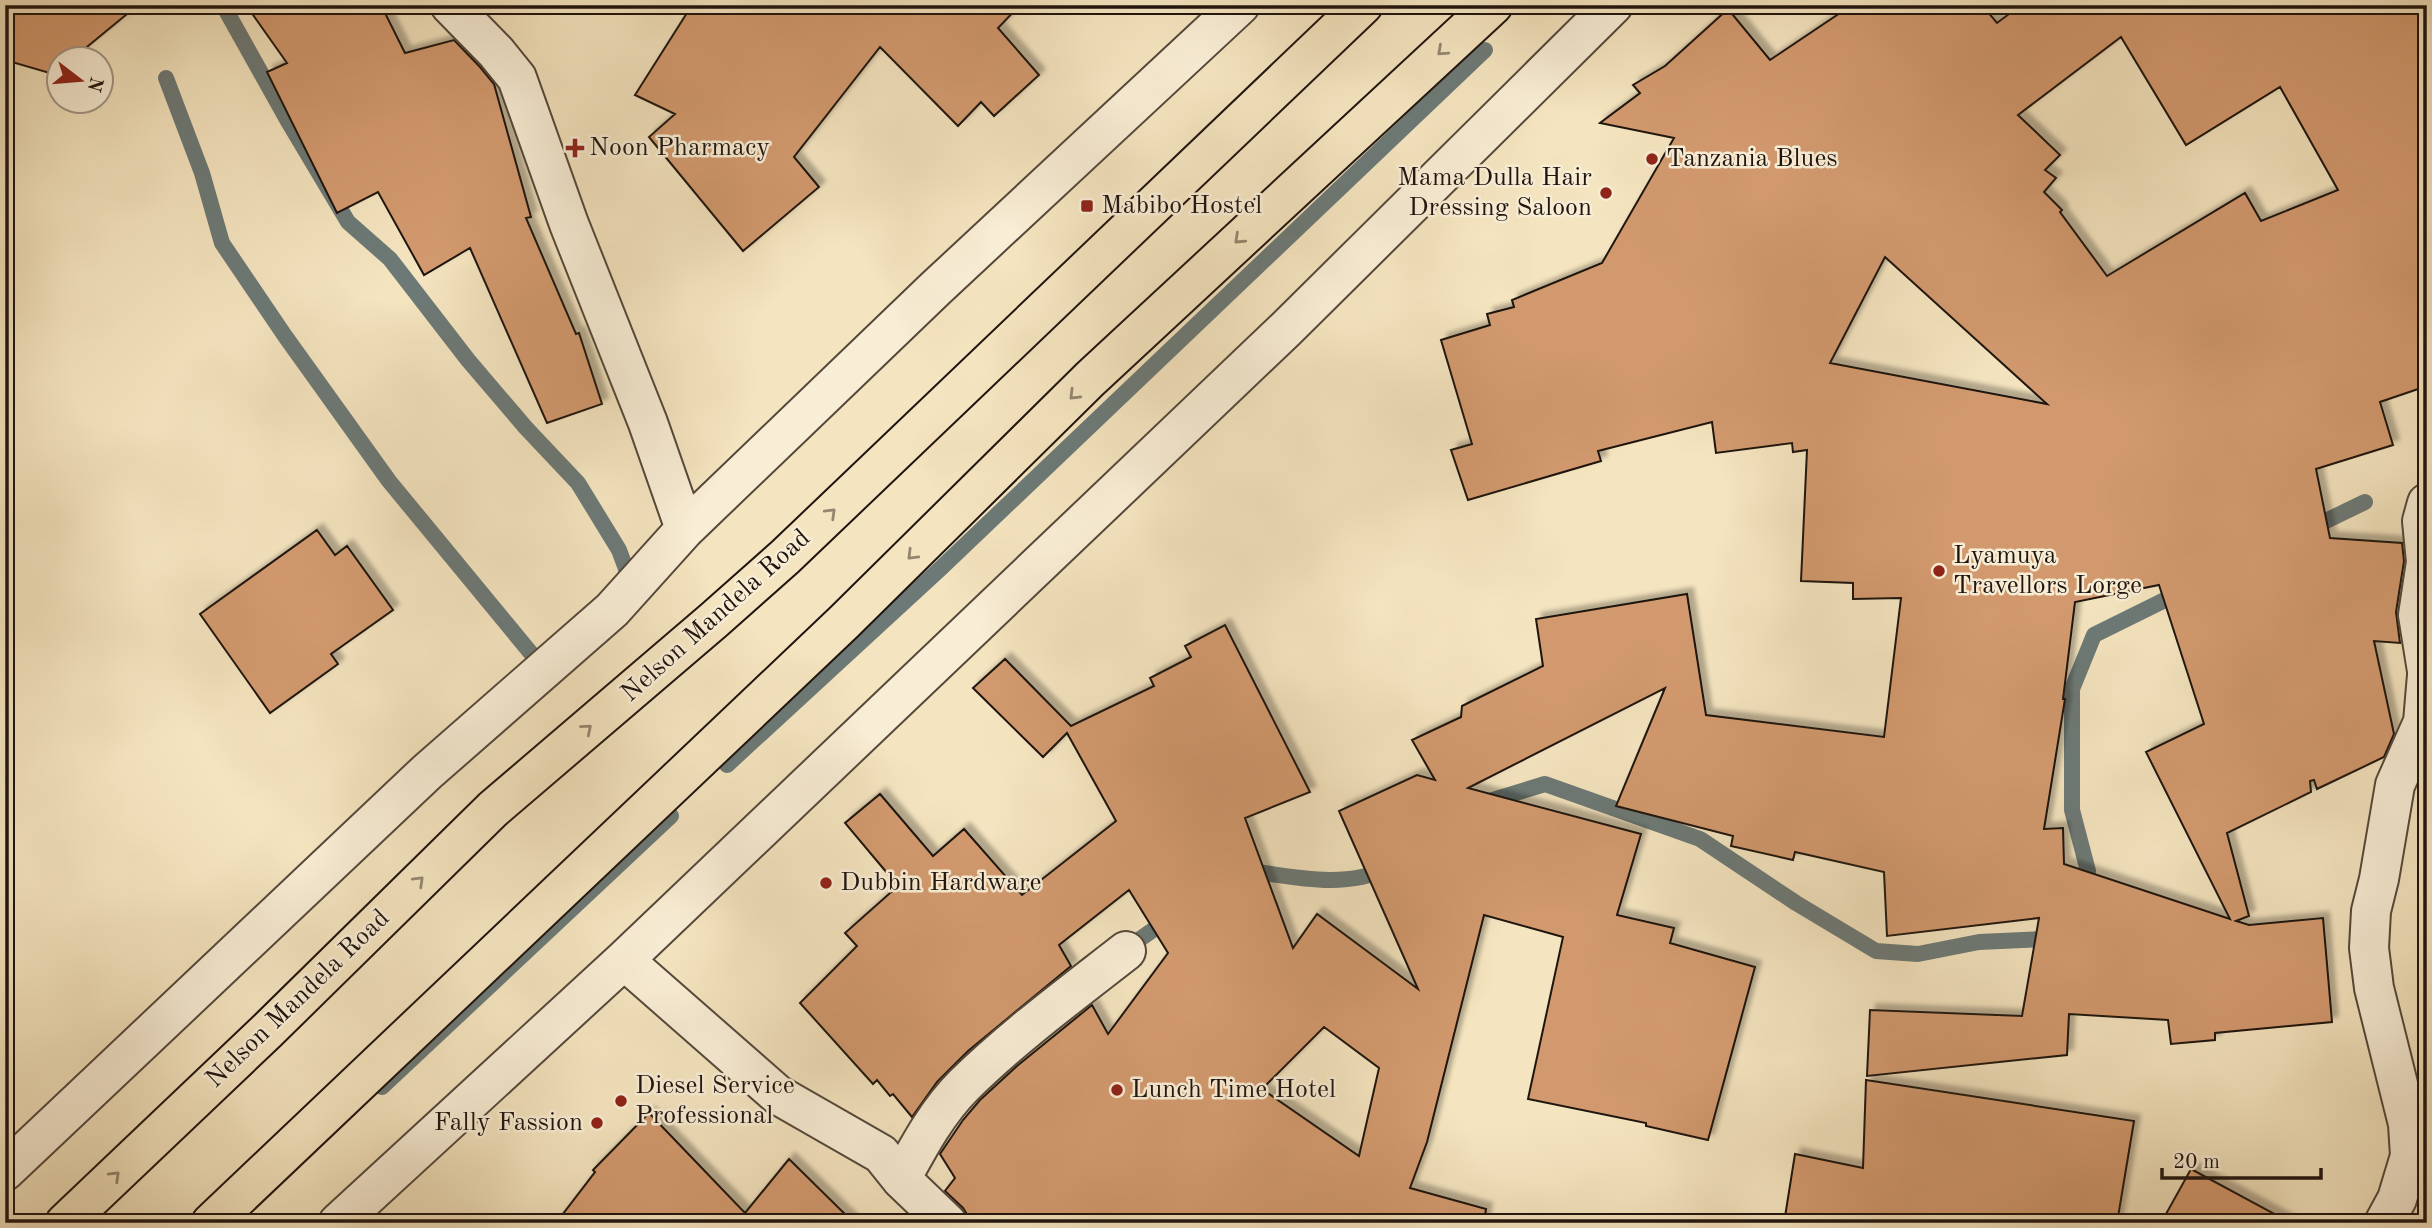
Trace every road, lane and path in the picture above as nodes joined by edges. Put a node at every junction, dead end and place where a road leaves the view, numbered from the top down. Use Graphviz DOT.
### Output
graph roads {
  1 [pos="450,5"];
  2 [pos="1240,5"];
  3 [pos="1363,5"];
  4 [pos="1493,5"];
  5 [pos="1613,5"];
  6 [pos="2427,503"];
  7 [pos="685,529"];
  8 [pos="2427,673"];
  9 [pos="1126,951"];
  10 [pos="624,960"];
  11 [pos="2417,1119"];
  12 [pos="5,1171"];
  13 [pos="901,1179"];
  14 [pos="65,1223"];
  15 [pos="211,1223"];
  16 [pos="338,1223"];
  17 [pos="947,1223"];
  18 [pos="2384,1223"];
  1 -- 7 [label="street"];
  2 -- 7 [label="street"];
  14 -- 3 [label="main road, Nelson Mandela Road, one-way"];
  4 -- 15 [label="main road, one-way"];
  5 -- 10 [label="street"];
  6 -- 8 [label="street"];
  7 -- 12 [label="street"];
  8 -- 11 [label="street"];
  9 -- 13 [label="street"];
  10 -- 13 [label="street"];
  10 -- 16 [label="street"];
  11 -- 18 [label="street"];
  13 -- 17 [label="street"];
}
